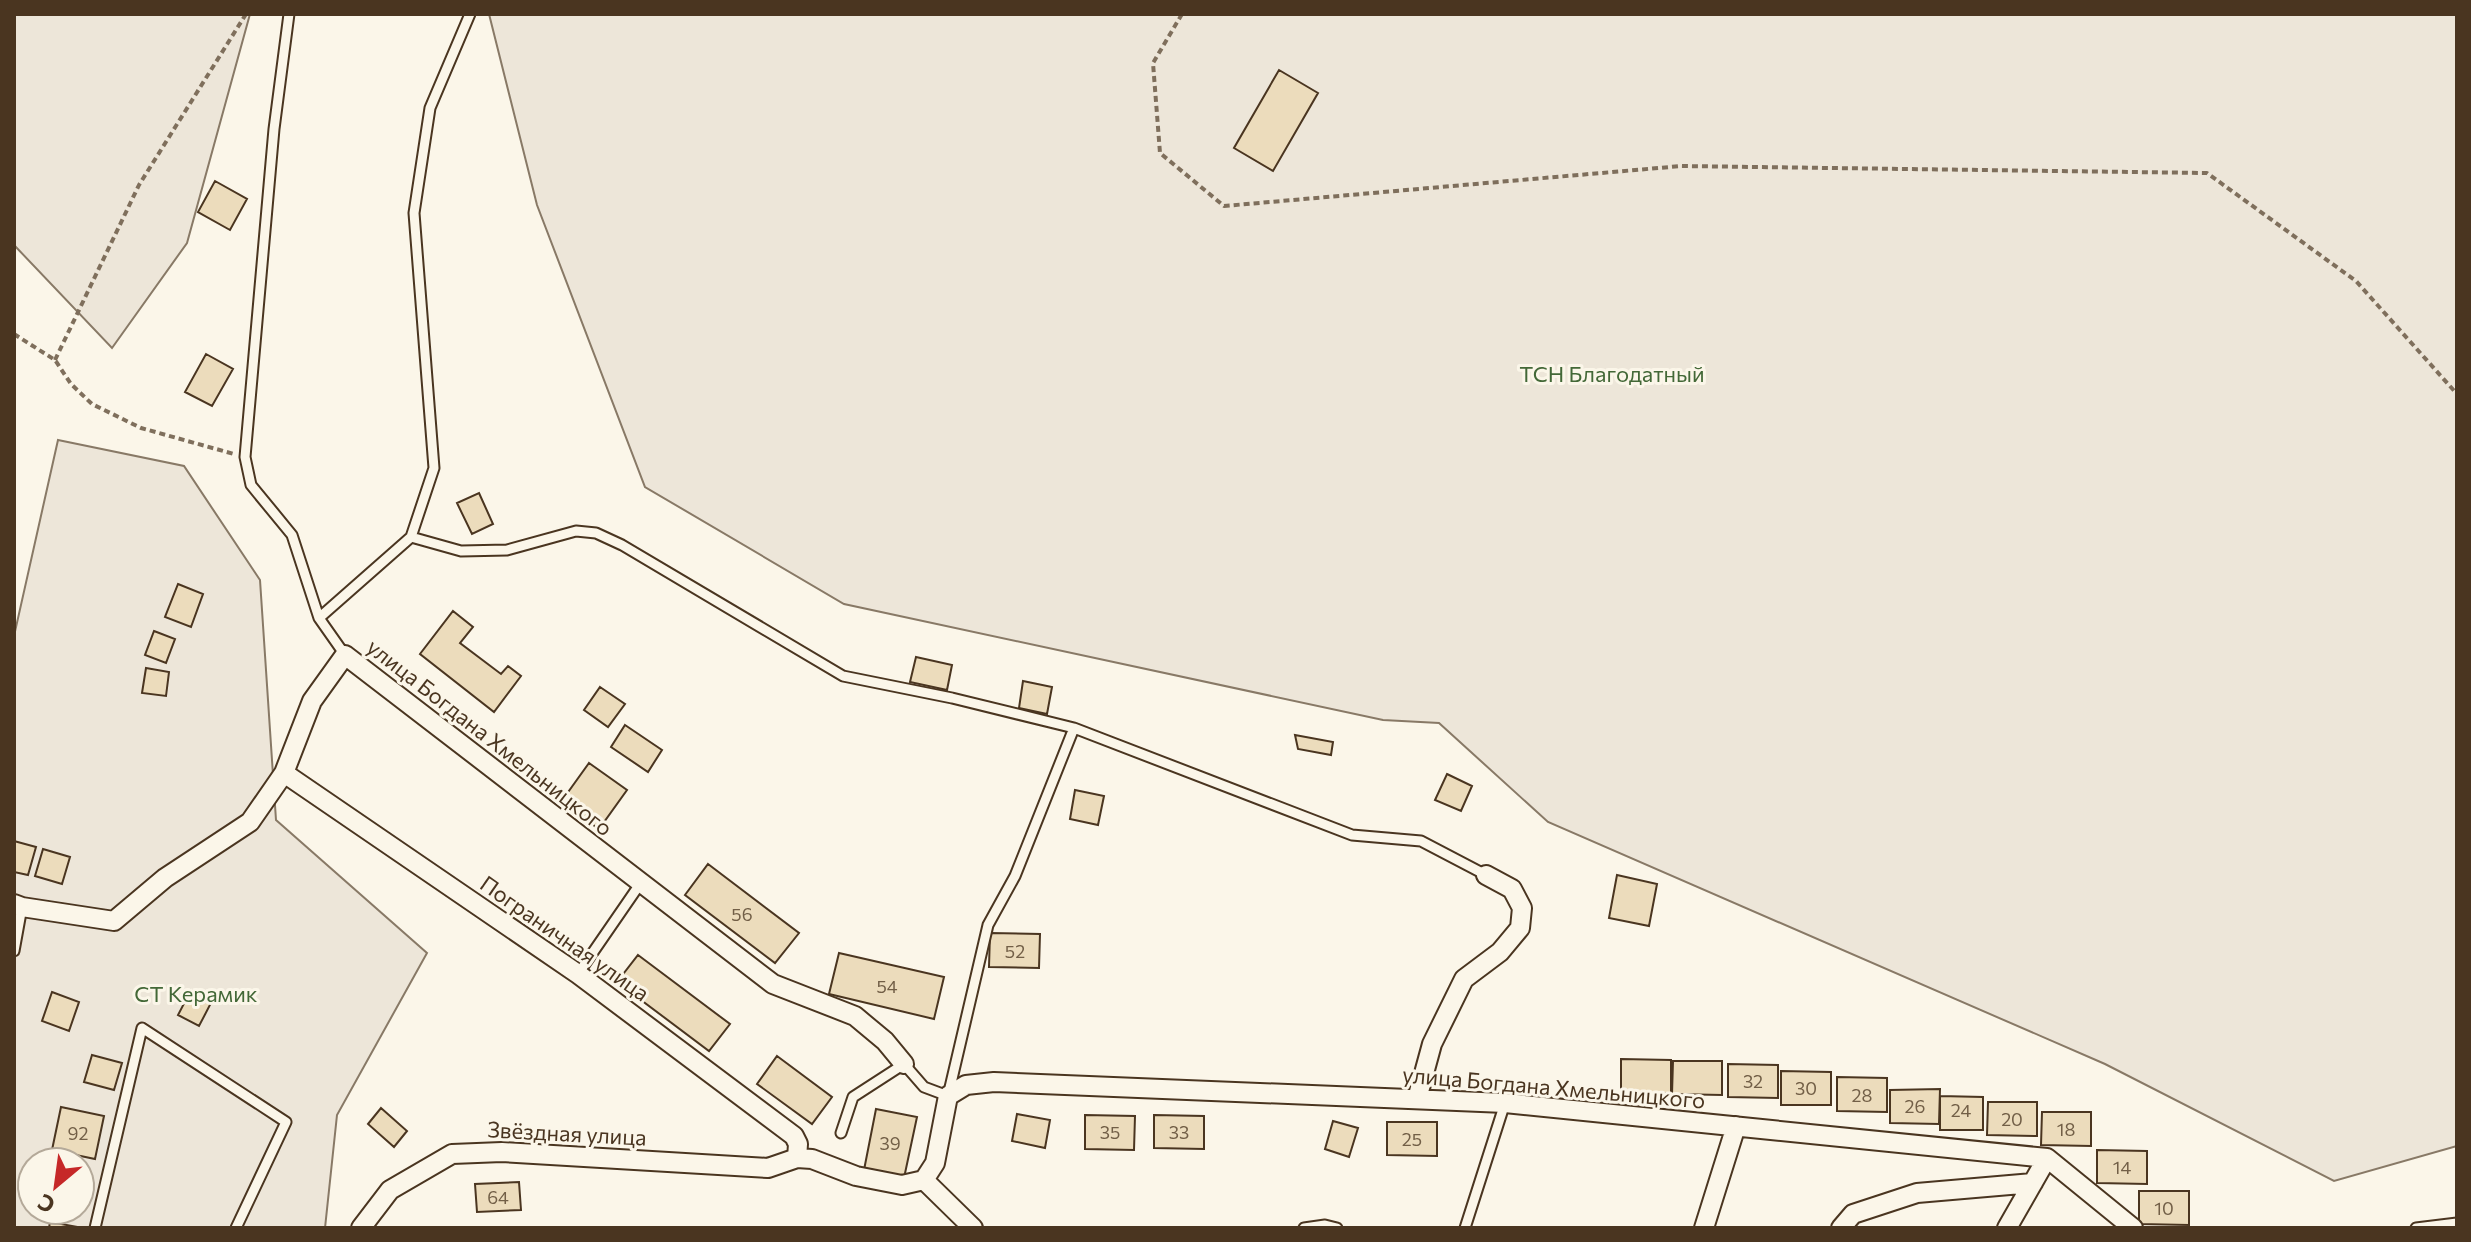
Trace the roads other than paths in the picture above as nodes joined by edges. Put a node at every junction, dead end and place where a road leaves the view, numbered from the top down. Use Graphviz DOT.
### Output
graph roads {
  1 [pos="289,14"];
  2 [pos="470,14"];
  3 [pos="411,537"];
  4 [pos="319,618"];
  5 [pos="345,655"];
  6 [pos="1074,728"];
  7 [pos="284,773"];
  8 [pos="1486,875"];
  9 [pos="640,884"];
  10 [pos="18,905"];
  11 [pos="14,951"];
  12 [pos="578,974"];
  13 [pos="904,1064"];
  14 [pos="948,1096"];
  15 [pos="1417,1099"];
  16 [pos="1505,1103"];
  17 [pos="1736,1126"];
  18 [pos="841,1133"];
  19 [pos="797,1158"];
  20 [pos="2047,1158"];
  21 [pos="924,1180"];
  22 [pos="2033,1183"];
  23 [pos="2457,1223"];
  24 [pos="972,1227"];
  25 [pos="95,1228"];
  26 [pos="236,1228"];
  27 [pos="361,1228"];
  28 [pos="1304,1228"];
  29 [pos="1337,1228"];
  30 [pos="1465,1228"];
  31 [pos="1704,1228"];
  32 [pos="1841,1228"];
  33 [pos="2007,1228"];
  34 [pos="2133,1228"];
  35 [pos="2416,1228"];
  1 -- 4 [label="lane"];
  2 -- 3 [label="lane"];
  3 -- 4 [label="lane"];
  3 -- 6 [label="lane"];
  4 -- 5 [label="lane"];
  5 -- 7 [label="street, улица Богдана Хмельницкого"];
  5 -- 9 [label="street, улица Богдана Хмельницкого"];
  6 -- 8 [label="lane"];
  6 -- 14 [label="lane"];
  7 -- 10 [label="street, улица Богдана Хмельницкого"];
  7 -- 12 [label="street, Пограничная улица"];
  8 -- 15 [label="street"];
  9 -- 12 [label="lane"];
  9 -- 13 [label="street, улица Богдана Хмельницкого"];
  10 -- 11 [label="lane"];
  12 -- 19 [label="street, Пограничная улица"];
  13 -- 14 [label="lane"];
  13 -- 18 [label="lane"];
  14 -- 15 [label="street, улица Богдана Хмельницкого"];
  14 -- 21 [label="street"];
  15 -- 16 [label="street, улица Богдана Хмельницкого"];
  16 -- 17 [label="street, улица Богдана Хмельницкого"];
  16 -- 30 [label="lane"];
  17 -- 20 [label="street, улица Богдана Хмельницкого"];
  17 -- 31 [label="street"];
  19 -- 21 [label="street"];
  19 -- 27 [label="street, Звёздная улица"];
  20 -- 22 [label="street"];
  20 -- 34 [label="street"];
  21 -- 24 [label="street"];
  22 -- 32 [label="street"];
  22 -- 33 [label="street"];
  23 -- 35 [label="lane"];
  25 -- 26 [label="lane"];
  28 -- 29 [label="lane"];
}
